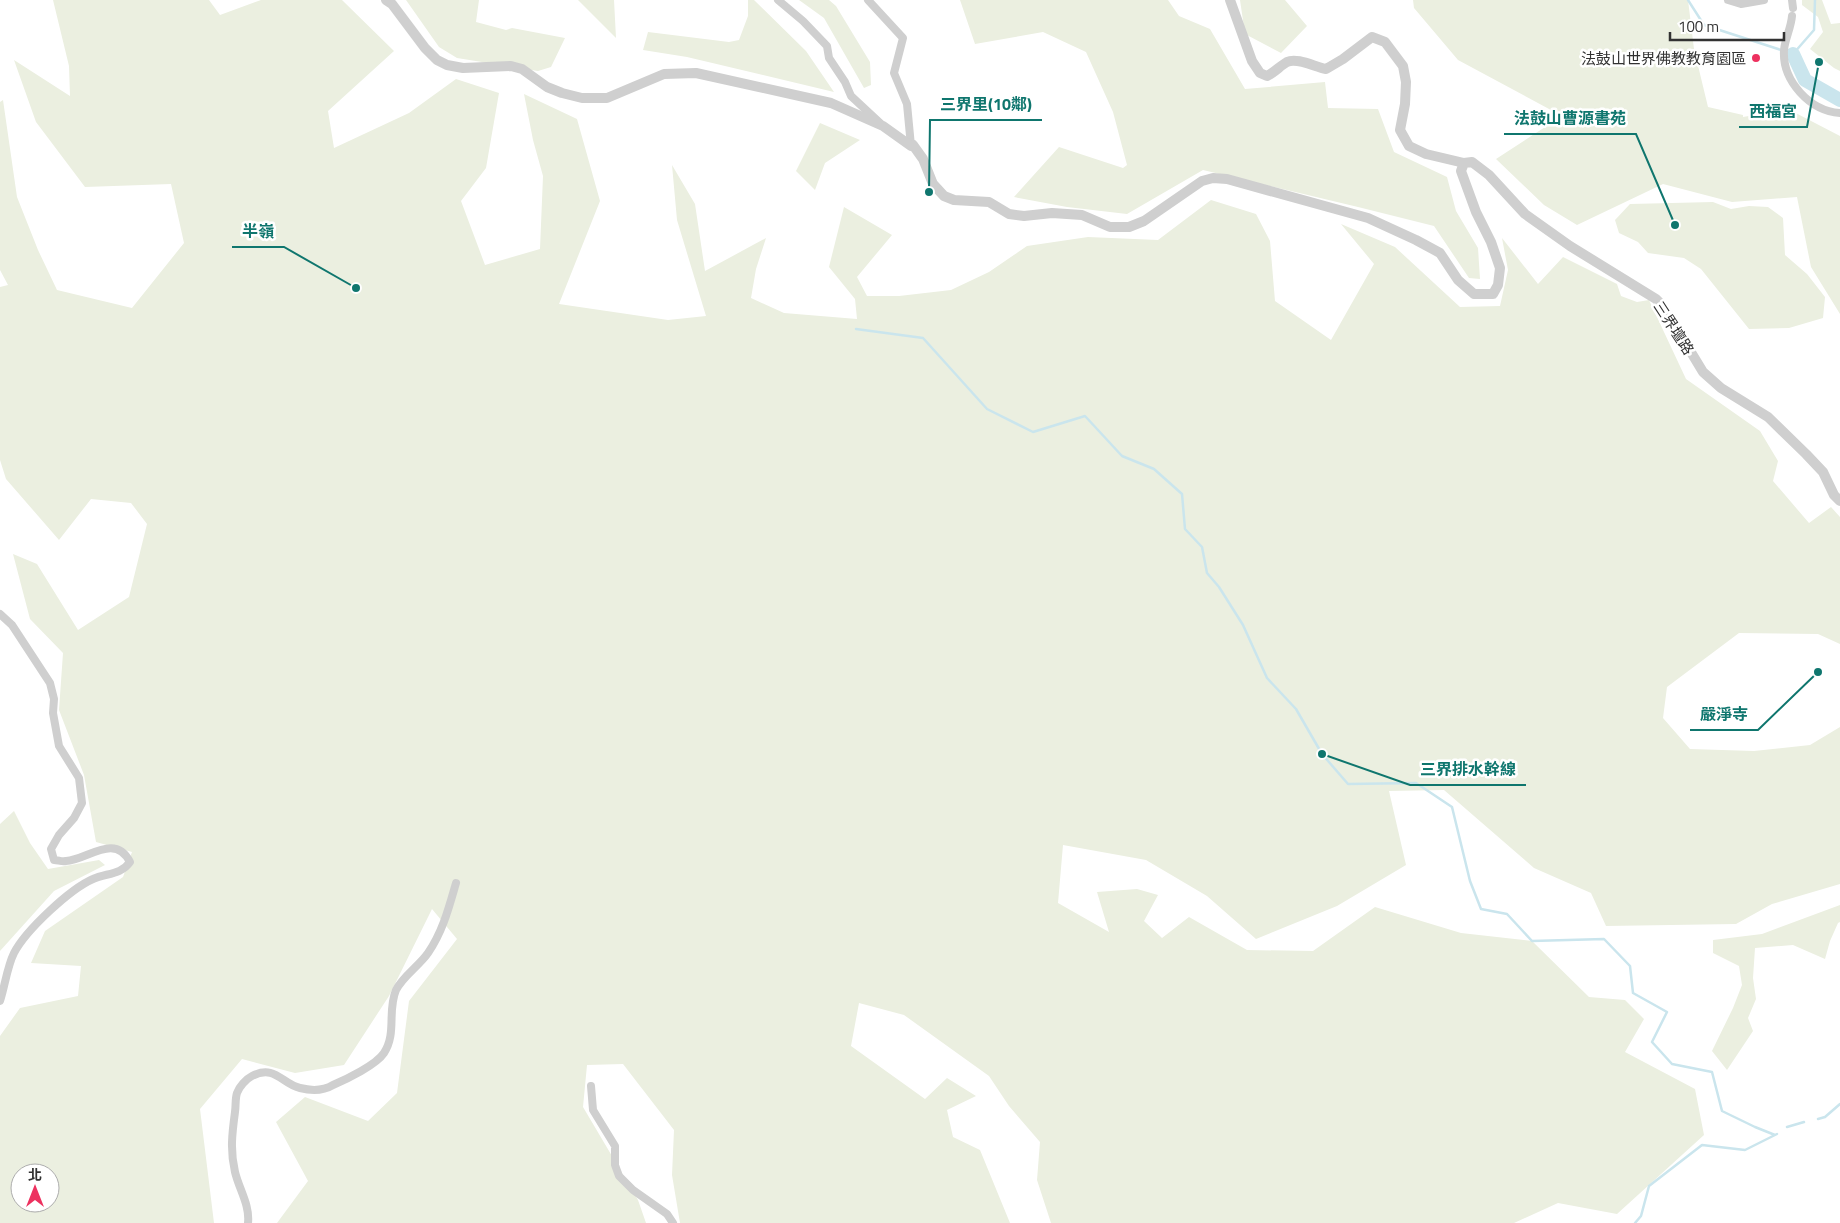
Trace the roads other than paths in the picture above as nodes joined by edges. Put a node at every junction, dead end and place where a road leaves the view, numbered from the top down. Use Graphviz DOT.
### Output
graph roads {
  1 [pos="386,0"];
  2 [pos="778,0"];
  3 [pos="868,0"];
  4 [pos="1230,0"];
  5 [pos="1728,0"];
  6 [pos="1764,0"];
  7 [pos="1792,8"];
  8 [pos="1840,113"];
  9 [pos="883,126"];
  10 [pos="911,146"];
  11 [pos="1464,163"];
  12 [pos="1840,501"];
  13 [pos="0,614"];
  14 [pos="456,882"];
  15 [pos="0,1001"];
  16 [pos="592,1086"];
  17 [pos="248,1223"];
  18 [pos="672,1223"];
  1 -- 9 [label="street"];
  2 -- 9 [label="street"];
  3 -- 10 [label="street"];
  4 -- 11 [label="street, 三界壇路"];
  5 -- 6 [label="street"];
  7 -- 8 [label="street"];
  9 -- 10 [label="street"];
  10 -- 11 [label="street"];
  11 -- 12 [label="street, 三界壇路"];
  13 -- 15 [label="street"];
  14 -- 17 [label="street"];
  16 -- 18 [label="street"];
}
